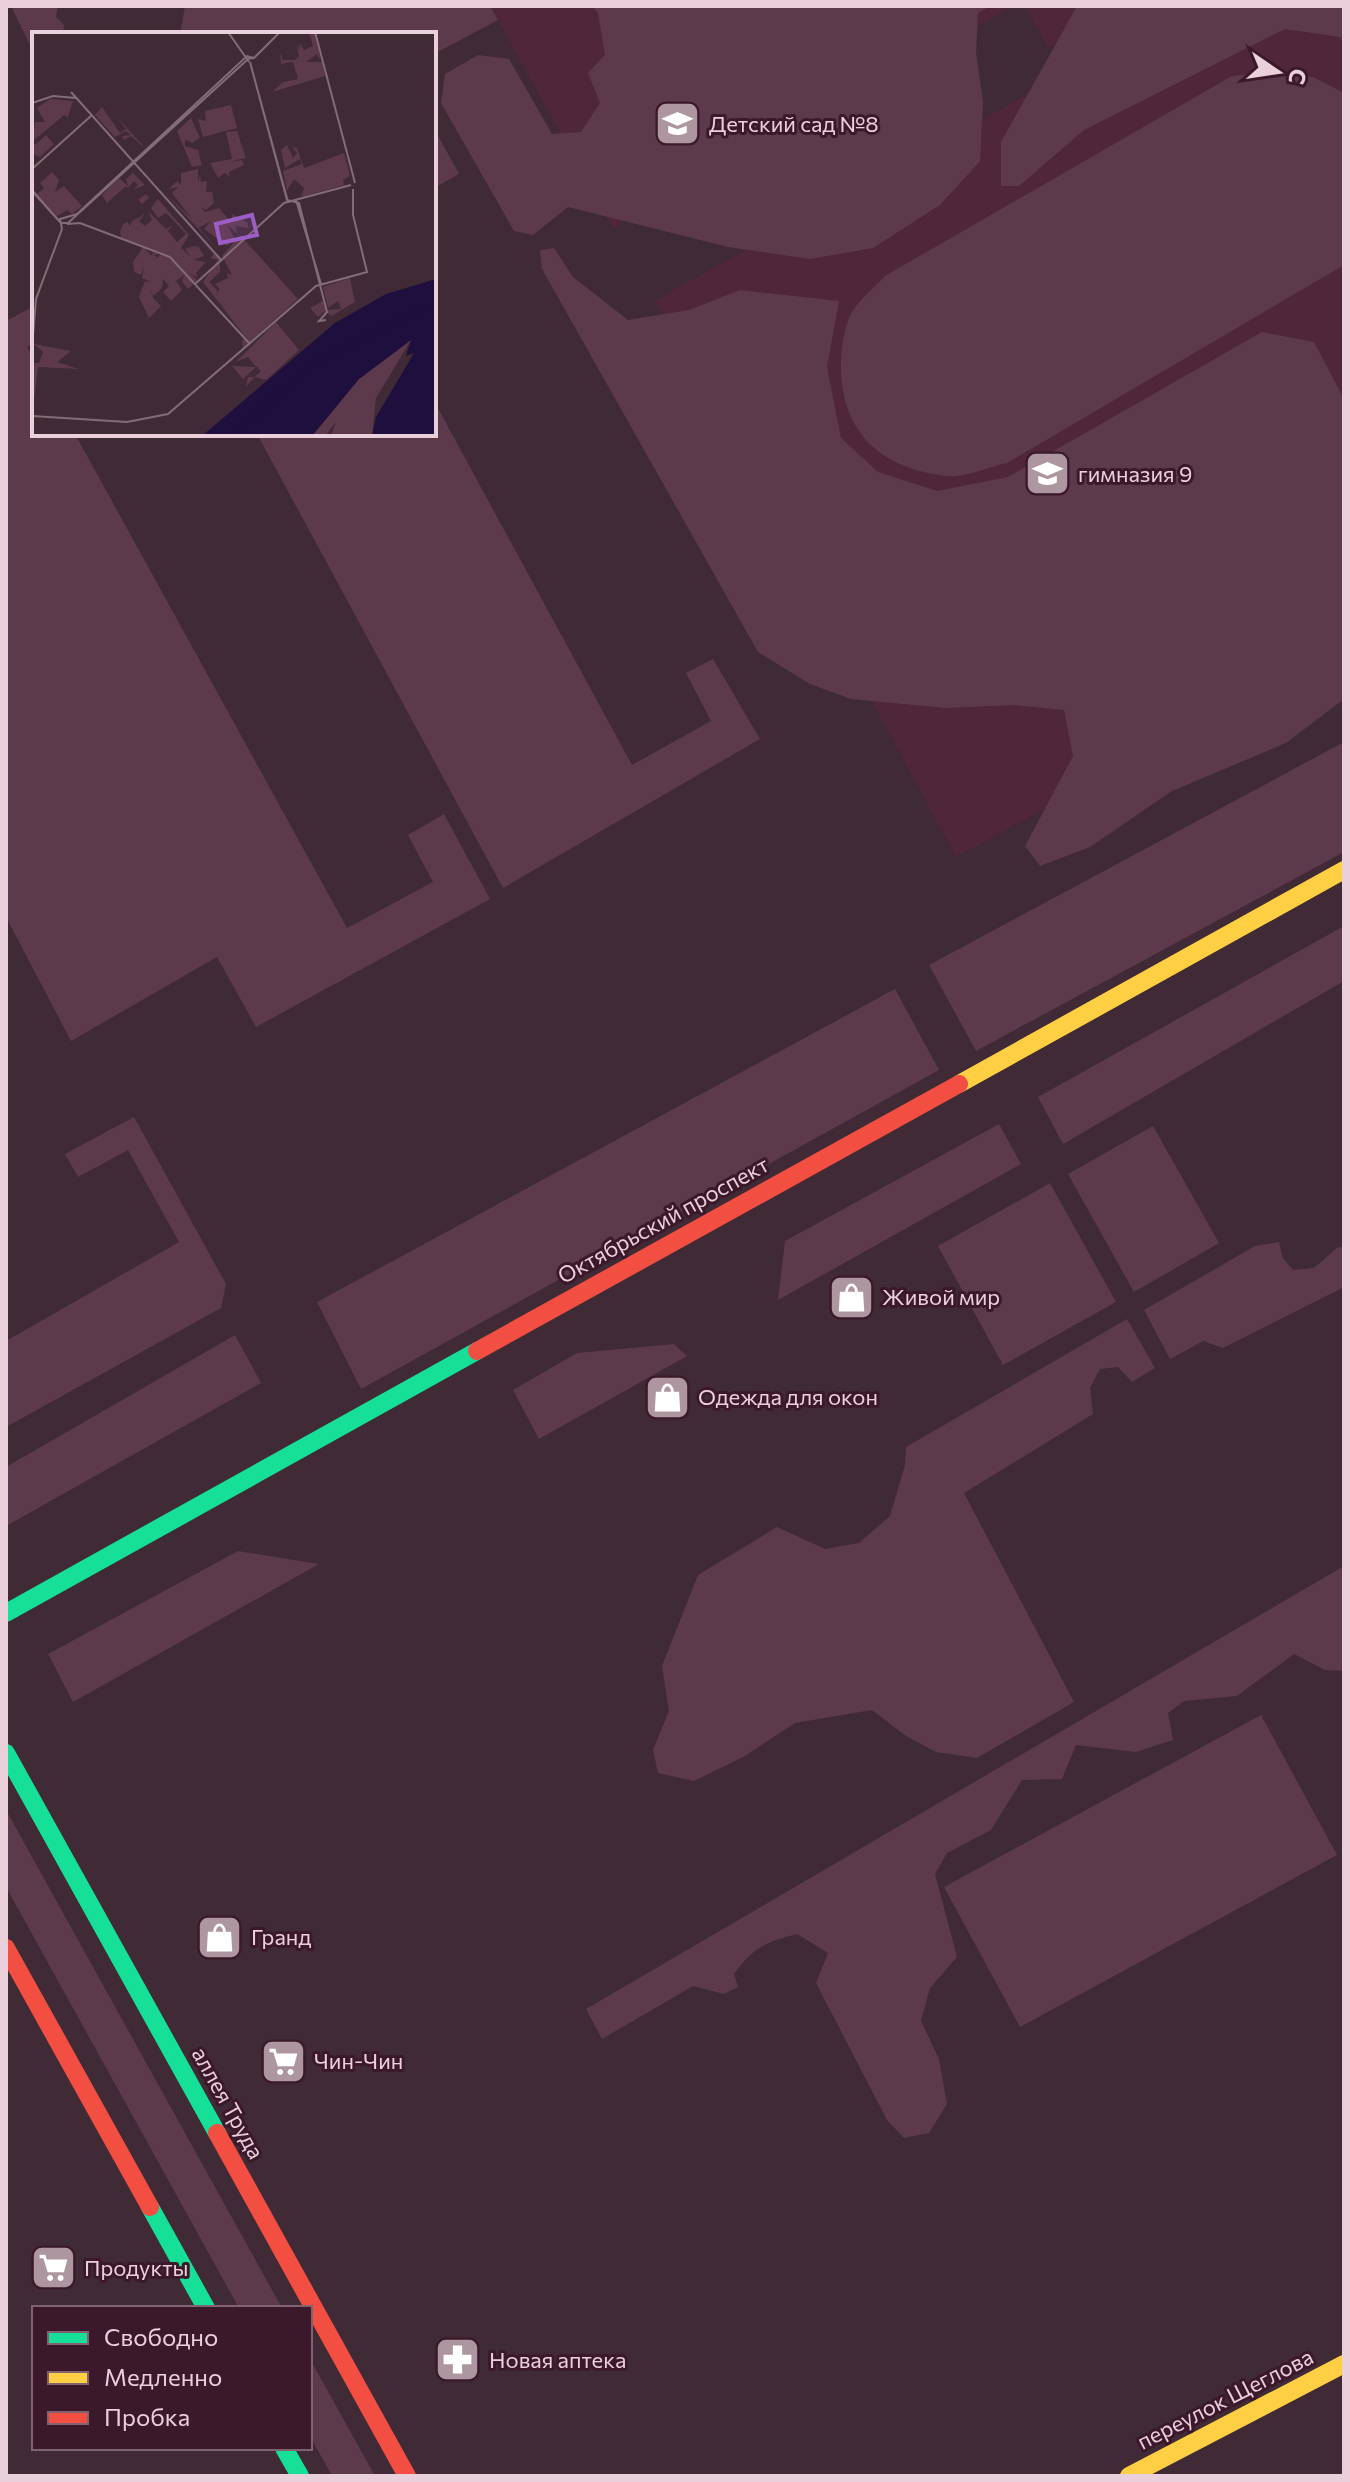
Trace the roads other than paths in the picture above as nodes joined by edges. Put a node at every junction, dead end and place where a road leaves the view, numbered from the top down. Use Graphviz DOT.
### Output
graph roads {
  1 [pos="1344,870"];
  2 [pos="6,1613"];
  3 [pos="6,1753"];
  4 [pos="6,1948"];
  5 [pos="205,2306"];
  6 [pos="1344,2364"];
  7 [pos="285,2450"];
  8 [pos="300,2476"];
  9 [pos="407,2476"];
  10 [pos="1129,2476"];
  1 -- 2 [label="street, Октябрьский проспект"];
  3 -- 9 [label="street, аллея Труда"];
  4 -- 5 [label="street"];
  6 -- 10 [label="street, переулок Щеглова"];
  7 -- 8 [label="street"];
}
